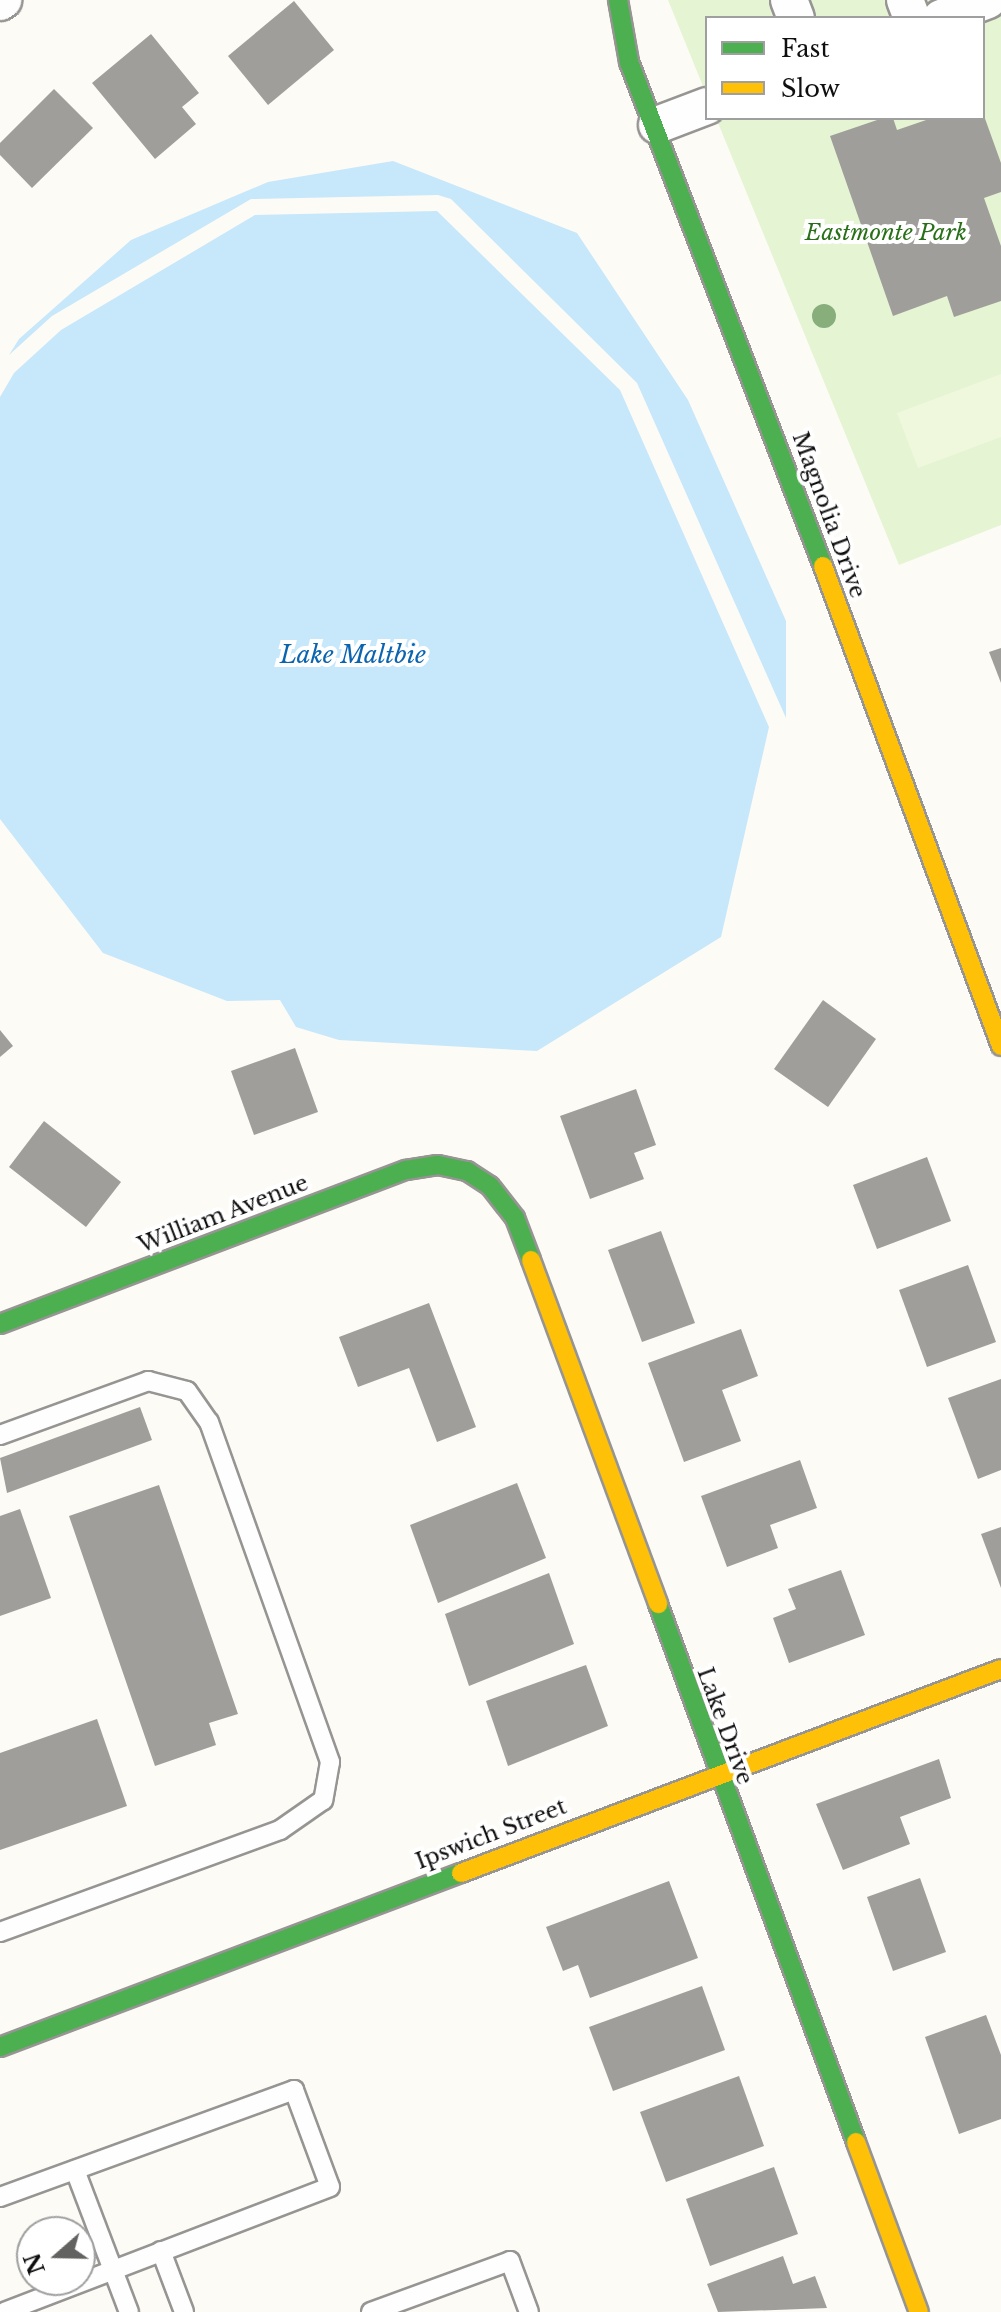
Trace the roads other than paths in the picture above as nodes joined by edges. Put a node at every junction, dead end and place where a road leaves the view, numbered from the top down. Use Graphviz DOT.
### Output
graph roads {
  1 [pos="618,0"];
  2 [pos="988,0"];
  3 [pos="946,16"];
  4 [pos="705,107"];
  5 [pos="657,125"];
  6 [pos="1001,1046"];
  7 [pos="467,1171"];
  8 [pos="0,1324"];
  9 [pos="0,1435"];
  10 [pos="1001,1669"];
  11 [pos="717,1773"];
  12 [pos="0,1932"];
  13 [pos="0,2047"];
  14 [pos="75,2170"];
  15 [pos="0,2197"];
  16 [pos="161,2251"];
  17 [pos="113,2269"];
  18 [pos="5,2312"];
  19 [pos="129,2312"];
  20 [pos="184,2312"];
  21 [pos="371,2312"];
  22 [pos="529,2312"];
  23 [pos="919,2312"];
  1 -- 5 [label="street, Magnolia Drive"];
  2 -- 3 [label="street"];
  4 -- 5 [label="street"];
  5 -- 6 [label="street, Magnolia Drive"];
  7 -- 8 [label="street, William Avenue"];
  7 -- 11 [label="street, Lake Drive"];
  9 -- 12 [label="lane"];
  10 -- 11 [label="street, Ipswich Street"];
  11 -- 13 [label="street, Ipswich Street"];
  11 -- 23 [label="street, Lake Drive"];
  14 -- 15 [label="lane"];
  14 -- 16 [label="lane"];
  14 -- 17 [label="lane"];
  16 -- 17 [label="lane"];
  16 -- 20 [label="lane"];
  17 -- 18 [label="lane"];
  17 -- 19 [label="lane"];
  21 -- 22 [label="lane"];
}
